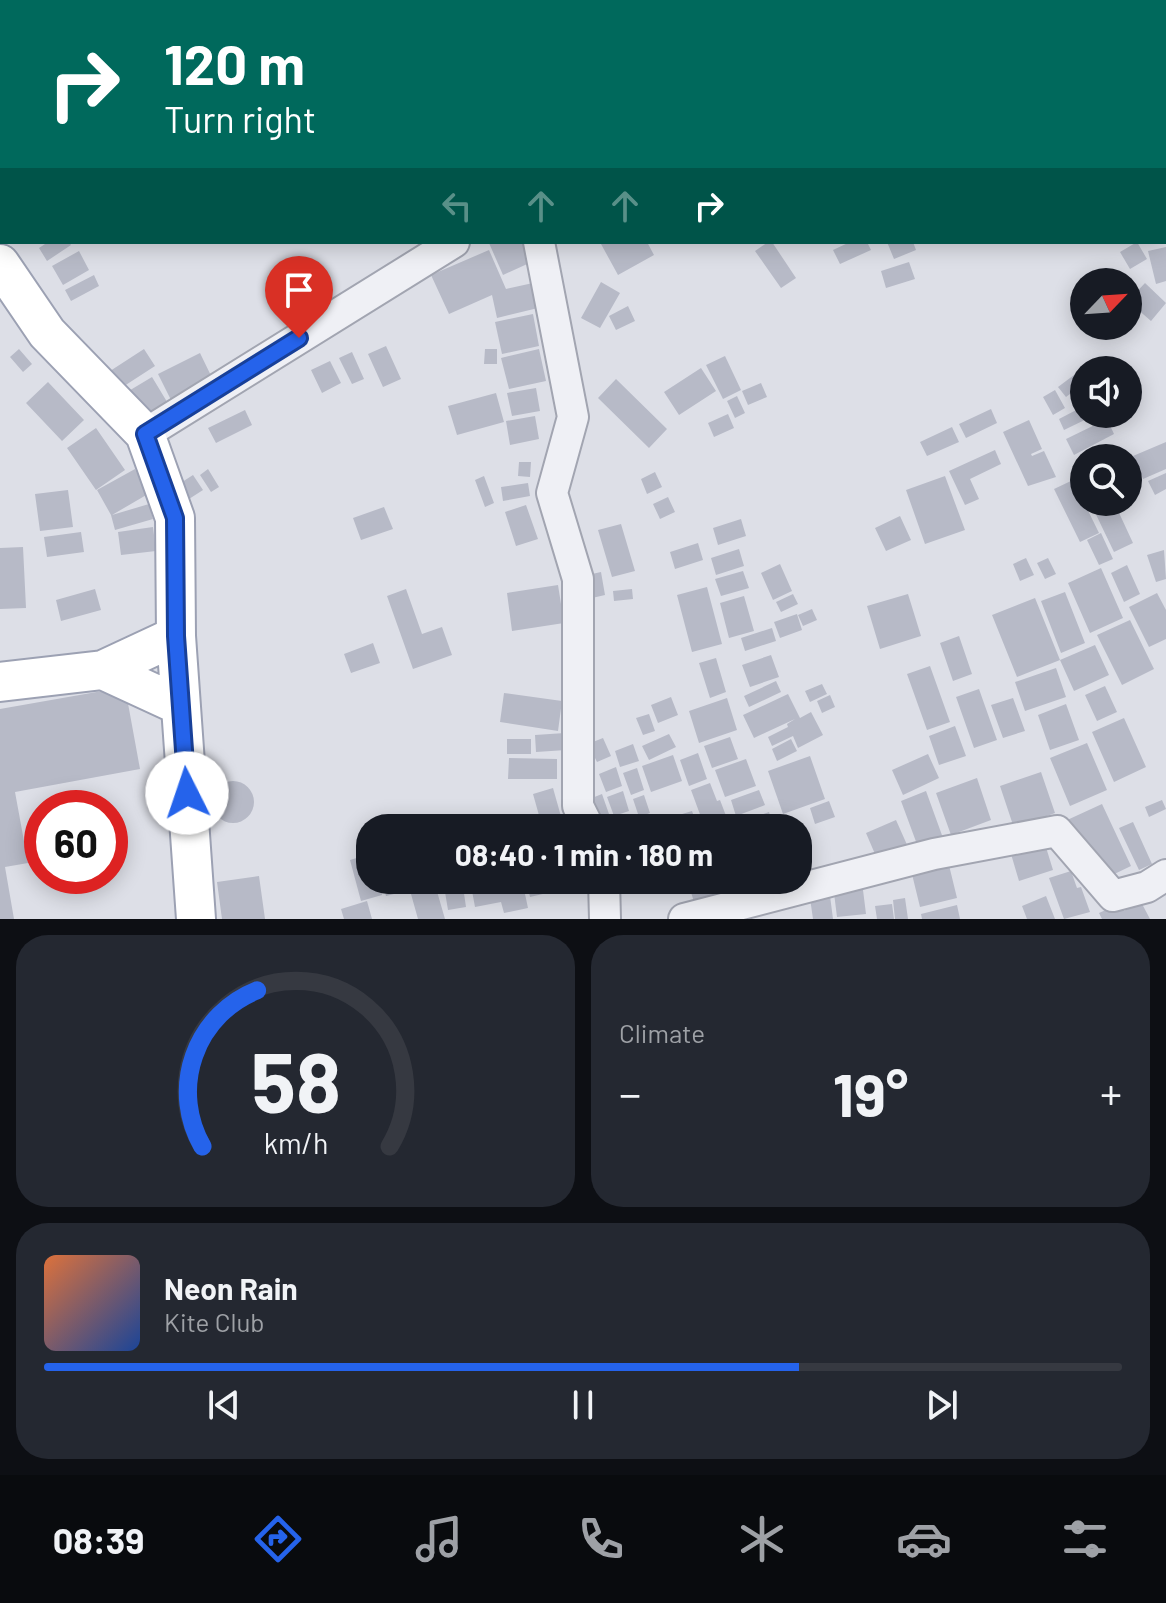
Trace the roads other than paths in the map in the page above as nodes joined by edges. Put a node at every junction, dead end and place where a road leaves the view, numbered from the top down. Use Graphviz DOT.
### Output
graph roads {
  1 [pos="451,244"];
  2 [pos="539,244"];
  3 [pos="0,264"];
  4 [pos="145,434"];
  5 [pos="176,636"];
  6 [pos="103,670"];
  7 [pos="0,682"];
  8 [pos="181,706"];
  9 [pos="582,814"];
  10 [pos="1160,886"];
  11 [pos="604,894"];
  12 [pos="741,912"];
  13 [pos="196,919"];
  14 [pos="605,919"];
  15 [pos="684,919"];
  1 -- 4 [label="street"];
  2 -- 9 [label="street"];
  3 -- 4 [label="main road"];
  4 -- 5 [label="main road"];
  5 -- 6 [label="main road"];
  5 -- 8 [label="main road"];
  6 -- 7 [label="main road"];
  6 -- 8 [label="main road"];
  8 -- 13 [label="main road"];
  10 -- 12 [label="street"];
  11 -- 14 [label="street"];
  12 -- 15 [label="street"];
}
